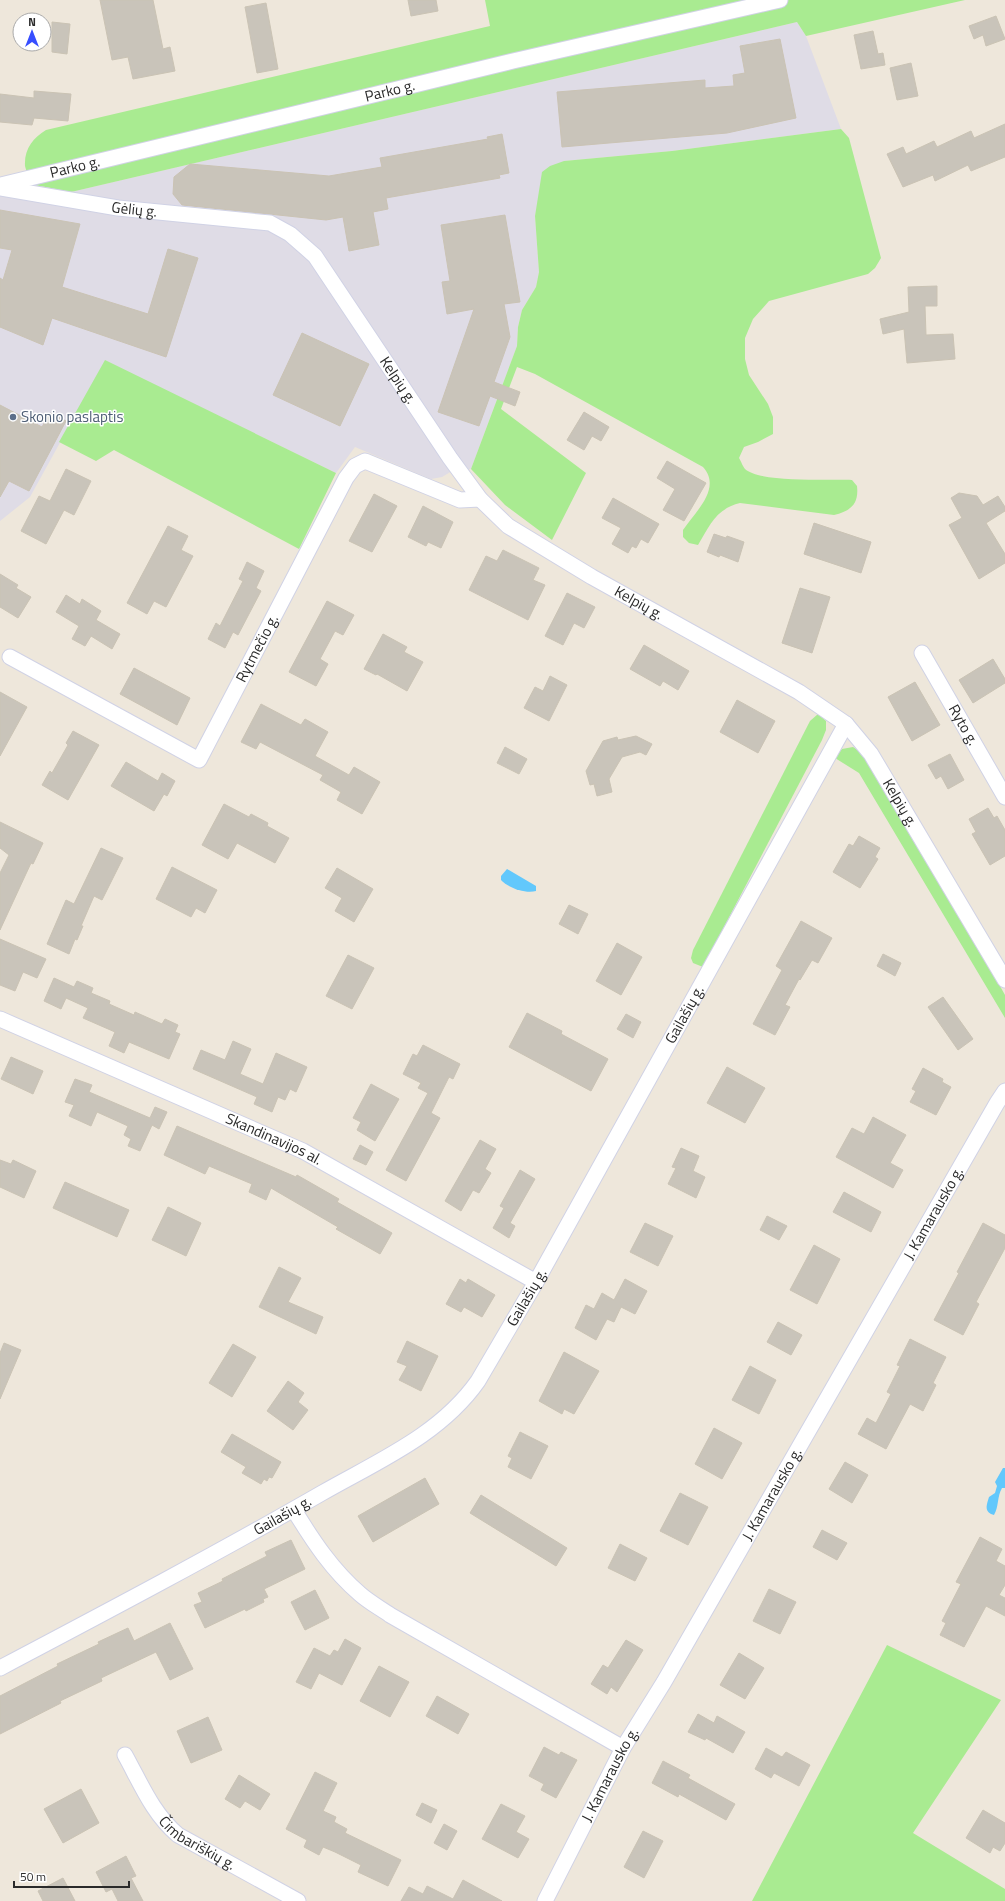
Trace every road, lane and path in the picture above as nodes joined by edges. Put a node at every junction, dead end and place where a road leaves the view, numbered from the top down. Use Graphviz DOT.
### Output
graph roads {
  1 [pos="780,0"];
  2 [pos="0,186"];
  3 [pos="270,223"];
  4 [pos="480,499"];
  5 [pos="922,653"];
  6 [pos="10,657"];
  7 [pos="846,724"];
  8 [pos="1005,797"];
  9 [pos="1000,960"];
  10 [pos="1005,980"];
  11 [pos="0,1019"];
  12 [pos="1005,1091"];
  13 [pos="536,1282"];
  14 [pos="294,1510"];
  15 [pos="0,1668"];
  16 [pos="623,1748"];
  17 [pos="125,1755"];
  18 [pos="298,1901"];
  19 [pos="545,1901"];
  1 -- 2 [label="street, Parko g."];
  2 -- 3 [label="street, Gėlių g."];
  3 -- 4 [label="street, Kelpių g."];
  4 -- 6 [label="street, Rytmečio g."];
  4 -- 7 [label="street, Kelpių g."];
  5 -- 8 [label="street, Ryto g."];
  7 -- 9 [label="street, Kelpių g."];
  7 -- 13 [label="street, Gailašių g."];
  9 -- 10 [label="street, Kelpių g."];
  11 -- 13 [label="street, Skandinavijos al."];
  12 -- 16 [label="street, J. Kamarausko g."];
  13 -- 14 [label="street, Gailašių g."];
  14 -- 15 [label="street, Gailašių g."];
  14 -- 16 [label="street"];
  16 -- 19 [label="street, J. Kamarausko g."];
  17 -- 18 [label="street, Čimbariškių g."];
}
